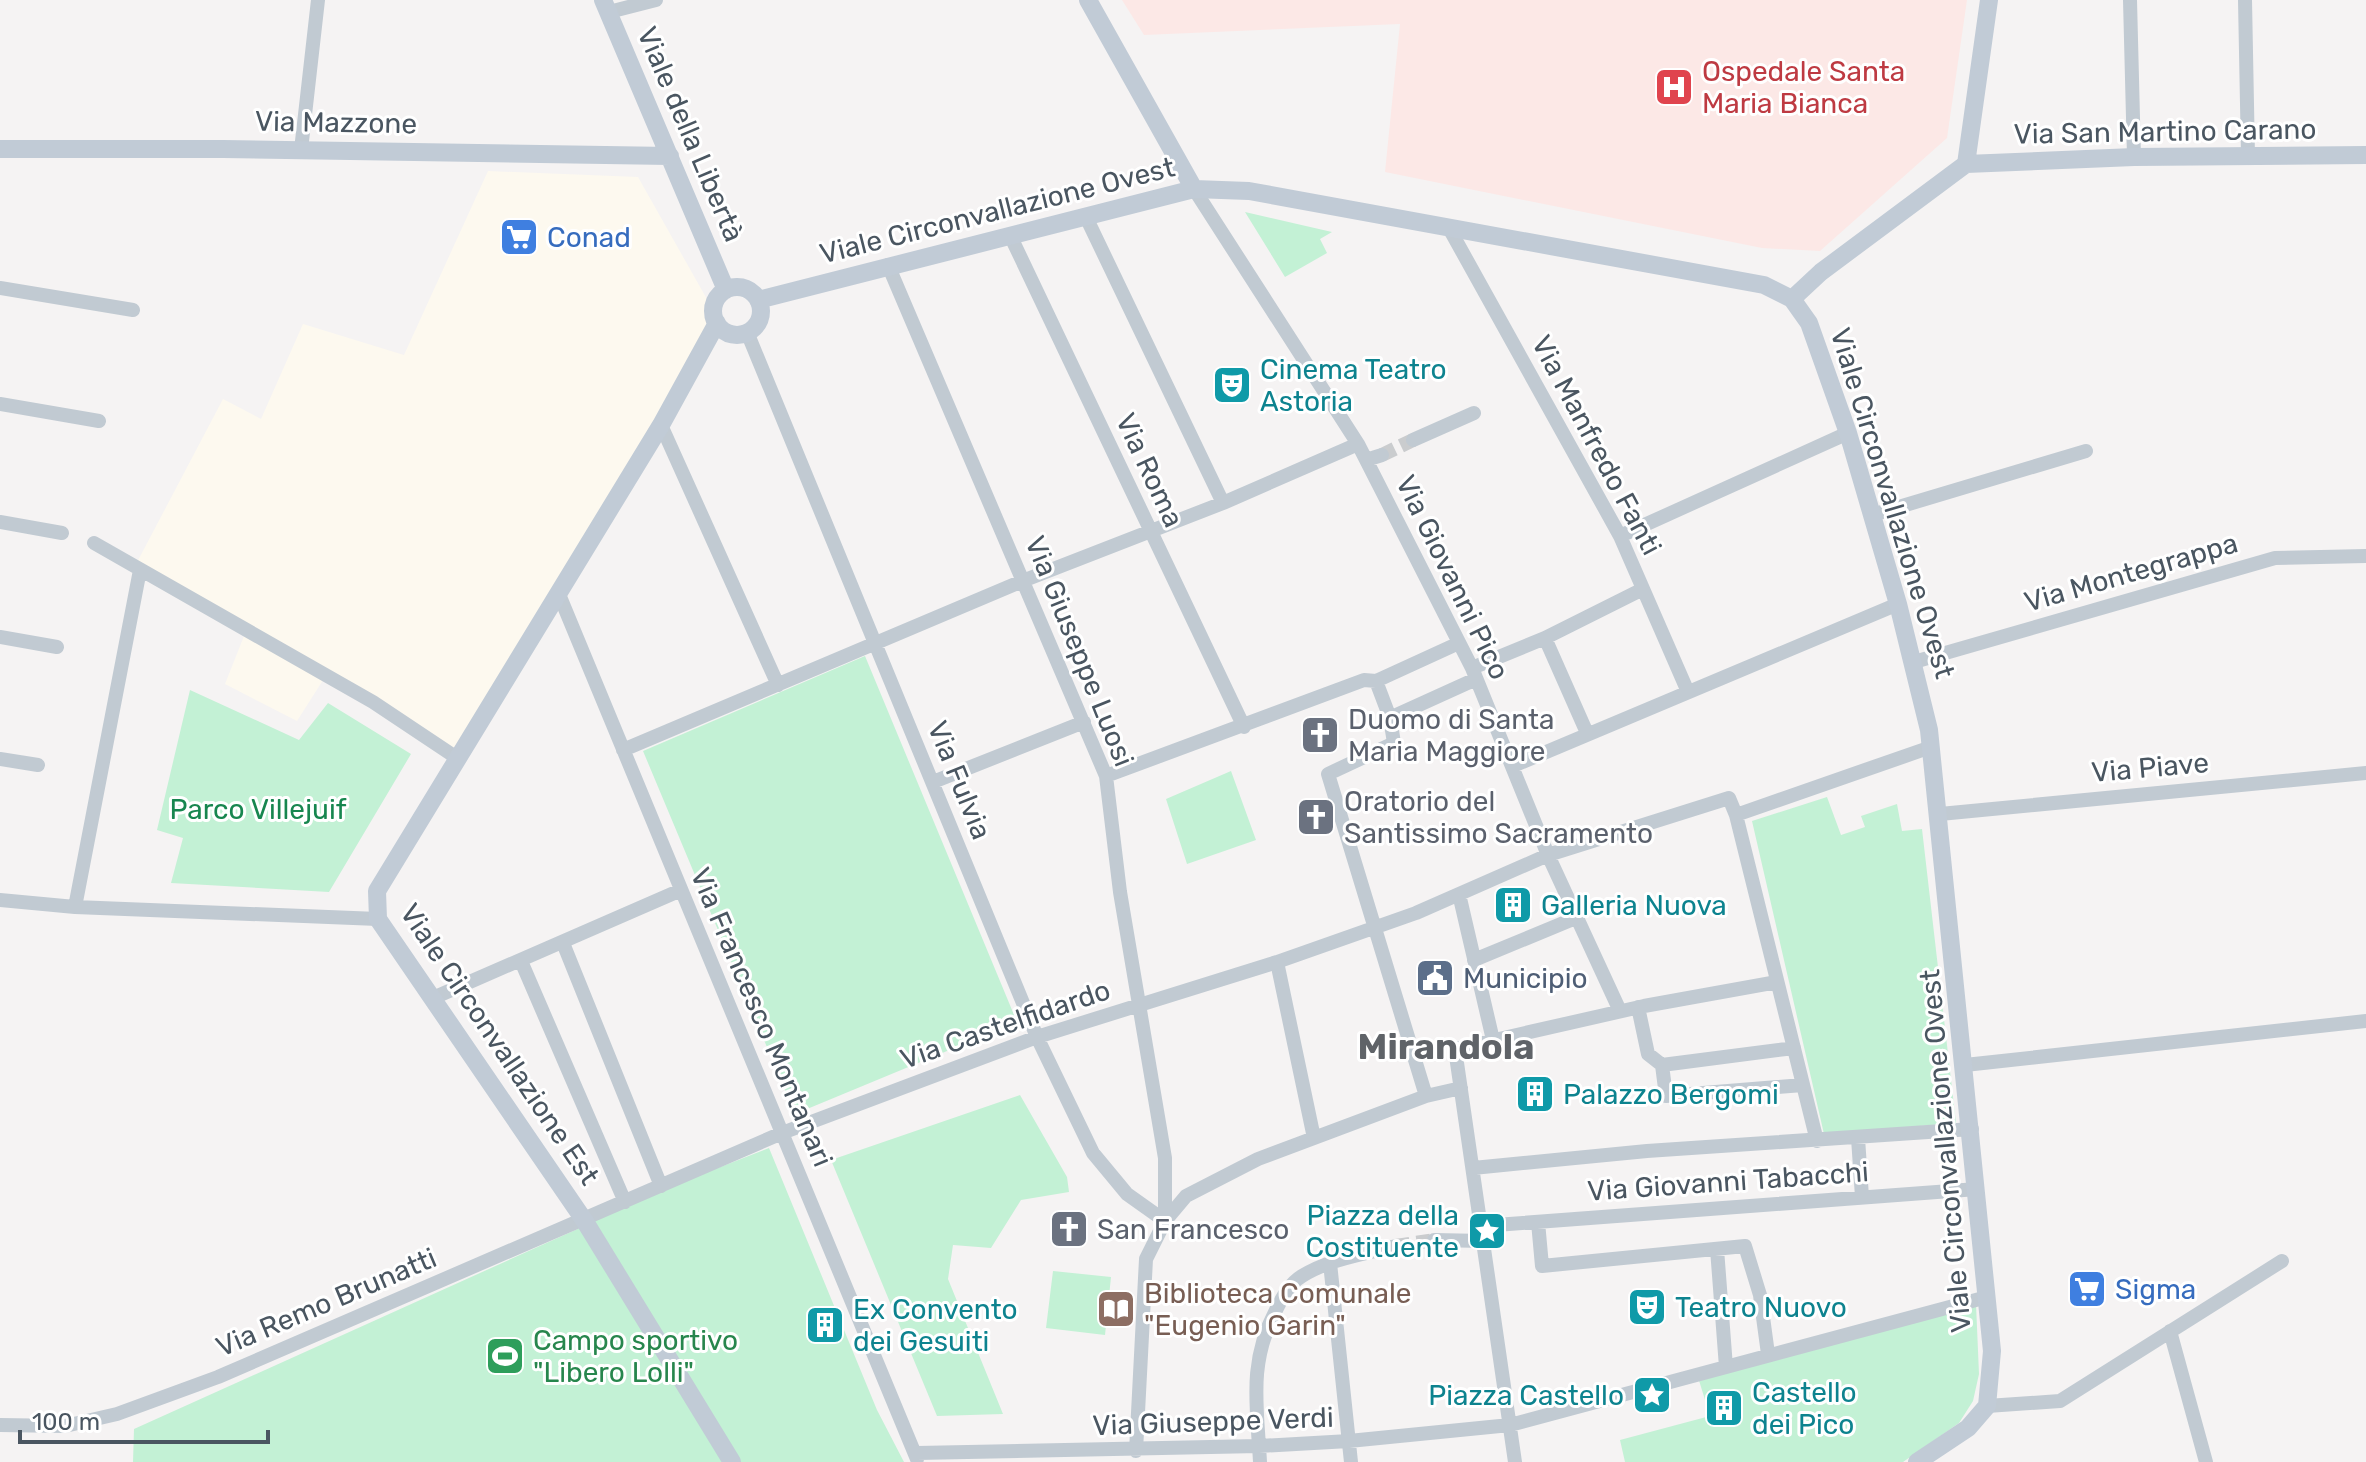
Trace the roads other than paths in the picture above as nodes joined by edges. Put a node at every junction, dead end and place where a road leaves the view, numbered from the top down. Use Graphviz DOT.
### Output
graph roads {
  1 [pos="318,0"];
  2 [pos="656,0"];
  3 [pos="1088,0"];
  4 [pos="1989,0"];
  5 [pos="2130,0"];
  6 [pos="2245,0"];
  7 [pos="606,6"];
  8 [pos="0,149"];
  9 [pos="301,150"];
  10 [pos="2366,155"];
  11 [pos="670,156"];
  12 [pos="2248,156"];
  13 [pos="2134,157"];
  14 [pos="1966,164"];
  15 [pos="1194,189"];
  16 [pos="1086,217"];
  17 [pos="1449,228"];
  18 [pos="1010,235"];
  19 [pos="888,265"];
  20 [pos="0,288"];
  21 [pos="726,290"];
  22 [pos="1792,299"];
  23 [pos="758,300"];
  24 [pos="133,310"];
  25 [pos="717,323"];
  26 [pos="747,332"];
  27 [pos="0,404"];
  28 [pos="1474,413"];
  29 [pos="99,421"];
  30 [pos="661,425"];
  31 [pos="1848,433"];
  32 [pos="1413,440"];
  33 [pos="1358,444"];
  34 [pos="2086,451"];
  35 [pos="1382,455"];
  36 [pos="1366,460"];
  37 [pos="1223,503"];
  38 [pos="1872,515"];
  39 [pos="0,522"];
  40 [pos="1150,531"];
  41 [pos="62,533"];
  42 [pos="1620,536"];
  43 [pos="94,543"];
  44 [pos="2366,556"];
  45 [pos="140,570"];
  46 [pos="1025,580"];
  47 [pos="1643,589"];
  48 [pos="558,592"];
  49 [pos="1898,604"];
  50 [pos="0,637"];
  51 [pos="1545,638"];
  52 [pos="876,643"];
  53 [pos="1459,643"];
  54 [pos="57,647"];
  55 [pos="1914,662"];
  56 [pos="1474,674"];
  57 [pos="1376,681"];
  58 [pos="778,685"];
  59 [pos="1688,692"];
  60 [pos="1390,718"];
  61 [pos="1084,722"];
  62 [pos="1244,727"];
  63 [pos="1587,733"];
  64 [pos="1931,747"];
  65 [pos="623,750"];
  66 [pos="457,758"];
  67 [pos="0,759"];
  68 [pos="38,765"];
  69 [pos="1513,766"];
  70 [pos="2366,773"];
  71 [pos="1106,776"];
  72 [pos="933,782"];
  73 [pos="1940,814"];
  74 [pos="1736,815"];
  75 [pos="1548,855"];
  76 [pos="681,890"];
  77 [pos="1459,894"];
  78 [pos="0,900"];
  79 [pos="75,907"];
  80 [pos="1578,917"];
  81 [pos="378,919"];
  82 [pos="1373,928"];
  83 [pos="563,943"];
  84 [pos="1474,960"];
  85 [pos="521,961"];
  86 [pos="1277,962"];
  87 [pos="1777,982"];
  88 [pos="433,998"];
  89 [pos="1140,1005"];
  90 [pos="1638,1007"];
  91 [pos="1620,1011"];
  92 [pos="2366,1021"];
  93 [pos="1037,1037"];
  94 [pos="1493,1040"];
  95 [pos="1794,1048"];
  96 [pos="1662,1065"];
  97 [pos="1965,1065"];
  98 [pos="1803,1085"];
  99 [pos="1461,1088"];
  100 [pos="1426,1096"];
  101 [pos="1972,1129"];
  102 [pos="782,1133"];
  103 [pos="1314,1138"];
  104 [pos="1858,1138"];
  105 [pos="1817,1141"];
  106 [pos="1473,1168"];
  107 [pos="661,1186"];
  108 [pos="1977,1189"];
  109 [pos="1862,1197"];
  110 [pos="625,1202"];
  111 [pos="584,1220"];
  112 [pos="1165,1221"];
  113 [pos="1538,1222"];
  114 [pos="1483,1233"];
  115 [pos="1434,1240"];
  116 [pos="1396,1246"];
  117 [pos="1717,1249"];
  118 [pos="2282,1261"];
  119 [pos="1330,1263"];
  120 [pos="1987,1297"];
  121 [pos="2170,1331"];
  122 [pos="1768,1354"];
  123 [pos="1726,1367"];
  124 [pos="1987,1406"];
  125 [pos="0,1425"];
  126 [pos="1510,1425"];
  127 [pos="1349,1441"];
  128 [pos="1259,1446"];
  129 [pos="1136,1451"];
  130 [pos="917,1458"];
  131 [pos="732,1462"];
  132 [pos="1260,1462"];
  133 [pos="1351,1462"];
  134 [pos="1515,1462"];
  135 [pos="1917,1462"];
  136 [pos="2206,1462"];
  1 -- 9 [label="street"];
  2 -- 7 [label="street"];
  3 -- 15 [label="main road"];
  4 -- 14 [label="main road"];
  5 -- 13 [label="street"];
  6 -- 12 [label="street"];
  7 -- 11 [label="main road, Viale della Libertà"];
  8 -- 9 [label="main road, Via Mazzone"];
  9 -- 11 [label="main road, Via Mazzone"];
  10 -- 12 [label="main road, Via San Martino Carano"];
  11 -- 21 [label="main road, Viale della Libertà"];
  12 -- 13 [label="main road, Via San Martino Carano"];
  13 -- 14 [label="main road, Via San Martino Carano"];
  14 -- 22 [label="main road"];
  15 -- 16 [label="main road, Viale Circonvallazione Ovest"];
  15 -- 17 [label="main road, Viale Circonvallazione Ovest"];
  15 -- 33 [label="street, Via Giovanni Pico"];
  16 -- 18 [label="main road, Viale Circonvallazione Ovest"];
  16 -- 37 [label="street"];
  17 -- 22 [label="main road, Viale Circonvallazione Ovest"];
  17 -- 42 [label="street, Via Manfredo Fanti"];
  18 -- 19 [label="main road, Viale Circonvallazione Ovest"];
  18 -- 40 [label="street, Via Roma"];
  19 -- 23 [label="main road, Viale Circonvallazione Ovest"];
  19 -- 46 [label="street, Via Giuseppe Luosi"];
  20 -- 24 [label="street"];
  21 -- 23 [label="main road"];
  21 -- 25 [label="main road, Viale Circonvallazione Est"];
  22 -- 31 [label="main road, Viale Circonvallazione Ovest"];
  23 -- 26 [label="main road"];
  25 -- 26 [label="main road"];
  25 -- 30 [label="main road, Viale Circonvallazione Est"];
  26 -- 52 [label="street, Via Fulvia"];
  27 -- 29 [label="street"];
  28 -- 32 [label="street"];
  30 -- 48 [label="main road, Viale Circonvallazione Est"];
  30 -- 58 [label="street"];
  31 -- 38 [label="main road, Viale Circonvallazione Ovest"];
  31 -- 42 [label="street"];
  33 -- 36 [label="street, Via Giovanni Pico"];
  33 -- 37 [label="street"];
  34 -- 38 [label="street"];
  35 -- 36 [label="street"];
  36 -- 53 [label="street, Via Giovanni Pico"];
  37 -- 40 [label="street"];
  38 -- 49 [label="main road, Viale Circonvallazione Ovest"];
  39 -- 41 [label="street"];
  40 -- 46 [label="street"];
  40 -- 62 [label="street, Via Roma"];
  42 -- 47 [label="street, Via Manfredo Fanti"];
  43 -- 45 [label="street"];
  44 -- 55 [label="street, Via Montegrappa"];
  45 -- 66 [label="street"];
  45 -- 79 [label="street"];
  46 -- 52 [label="street"];
  46 -- 61 [label="street, Via Giuseppe Luosi"];
  47 -- 51 [label="street"];
  47 -- 59 [label="street, Via Manfredo Fanti"];
  48 -- 65 [label="street, Via Francesco Montanari"];
  48 -- 66 [label="main road, Viale Circonvallazione Est"];
  49 -- 55 [label="main road, Viale Circonvallazione Ovest"];
  49 -- 59 [label="street"];
  50 -- 54 [label="street"];
  51 -- 56 [label="street"];
  51 -- 63 [label="street"];
  52 -- 58 [label="street"];
  52 -- 72 [label="street, Via Fulvia"];
  53 -- 56 [label="street, Via Giovanni Pico"];
  53 -- 57 [label="street"];
  55 -- 64 [label="main road, Viale Circonvallazione Ovest"];
  56 -- 60 [label="street"];
  56 -- 69 [label="street, Via Giovanni Pico"];
  57 -- 60 [label="street"];
  57 -- 62 [label="street"];
  58 -- 65 [label="street"];
  59 -- 63 [label="street"];
  60 -- 82 [label="street"];
  61 -- 71 [label="street, Via Giuseppe Luosi"];
  61 -- 72 [label="street"];
  62 -- 71 [label="street"];
  63 -- 69 [label="street"];
  64 -- 73 [label="main road, Viale Circonvallazione Ovest"];
  64 -- 74 [label="street"];
  65 -- 76 [label="street, Via Francesco Montanari"];
  66 -- 81 [label="main road, Viale Circonvallazione Est"];
  67 -- 68 [label="street"];
  69 -- 75 [label="street, Via Giovanni Pico"];
  70 -- 73 [label="street, Via Piave"];
  71 -- 89 [label="street, Via Giuseppe Luosi"];
  72 -- 93 [label="street, Via Fulvia"];
  73 -- 97 [label="main road, Viale Circonvallazione Ovest"];
  74 -- 75 [label="street, Via Castelfidardo"];
  74 -- 87 [label="street"];
  75 -- 77 [label="street, Via Castelfidardo"];
  75 -- 80 [label="street, Via Giovanni Pico"];
  76 -- 83 [label="street"];
  76 -- 102 [label="street, Via Francesco Montanari"];
  77 -- 82 [label="street, Via Castelfidardo"];
  77 -- 84 [label="street"];
  78 -- 79 [label="street"];
  79 -- 81 [label="street"];
  80 -- 84 [label="street"];
  80 -- 91 [label="street, Via Giovanni Pico"];
  81 -- 88 [label="main road, Viale Circonvallazione Est"];
  82 -- 86 [label="street, Via Castelfidardo"];
  82 -- 100 [label="street"];
  83 -- 85 [label="street"];
  83 -- 107 [label="street"];
  84 -- 94 [label="street"];
  85 -- 88 [label="street"];
  85 -- 110 [label="street"];
  86 -- 89 [label="street, Via Castelfidardo"];
  86 -- 103 [label="street"];
  87 -- 90 [label="street"];
  87 -- 95 [label="street"];
  88 -- 111 [label="main road, Viale Circonvallazione Est"];
  89 -- 93 [label="street, Via Castelfidardo"];
  89 -- 112 [label="street, Via Giuseppe Luosi"];
  90 -- 91 [label="street"];
  90 -- 96 [label="street"];
  91 -- 94 [label="street"];
  92 -- 97 [label="street"];
  93 -- 102 [label="street, Via Castelfidardo"];
  93 -- 112 [label="street, Via Fulvia"];
  94 -- 99 [label="street"];
  95 -- 96 [label="street"];
  95 -- 98 [label="street"];
  96 -- 98 [label="street"];
  97 -- 101 [label="main road, Viale Circonvallazione Ovest"];
  98 -- 105 [label="street"];
  99 -- 100 [label="street"];
  99 -- 106 [label="street"];
  100 -- 103 [label="street"];
  101 -- 104 [label="street"];
  101 -- 108 [label="main road, Viale Circonvallazione Ovest"];
  102 -- 107 [label="street, Via Castelfidardo"];
  102 -- 130 [label="street, Via Francesco Montanari"];
  103 -- 112 [label="street"];
  104 -- 105 [label="street"];
  104 -- 109 [label="street"];
  105 -- 106 [label="street"];
  106 -- 114 [label="street"];
  107 -- 110 [label="street, Via Remo Brunatti"];
  108 -- 109 [label="street, Via Giovanni Tabacchi"];
  108 -- 120 [label="main road, Viale Circonvallazione Ovest"];
  109 -- 113 [label="street, Via Giovanni Tabacchi"];
  110 -- 111 [label="street, Via Remo Brunatti"];
  111 -- 125 [label="street, Via Remo Brunatti"];
  111 -- 131 [label="main road, Viale Circonvallazione Est"];
  112 -- 129 [label="street"];
  113 -- 114 [label="street, Via Giovanni Tabacchi"];
  113 -- 117 [label="street"];
  114 -- 115 [label="street, Via Giovanni Tabacchi"];
  114 -- 126 [label="street"];
  116 -- 119 [label="street"];
  117 -- 122 [label="street"];
  117 -- 123 [label="street"];
  118 -- 121 [label="street"];
  119 -- 127 [label="street"];
  119 -- 128 [label="street"];
  120 -- 122 [label="street"];
  120 -- 124 [label="main road, Viale Circonvallazione Ovest"];
  121 -- 124 [label="street"];
  121 -- 136 [label="street"];
  122 -- 123 [label="street"];
  123 -- 126 [label="street"];
  124 -- 135 [label="main road"];
  126 -- 127 [label="street, Via Giuseppe Verdi"];
  126 -- 134 [label="street"];
  127 -- 128 [label="street, Via Giuseppe Verdi"];
  127 -- 133 [label="street"];
  128 -- 129 [label="street, Via Giuseppe Verdi"];
  128 -- 132 [label="street"];
  129 -- 130 [label="street, Via Giuseppe Verdi"];
}
